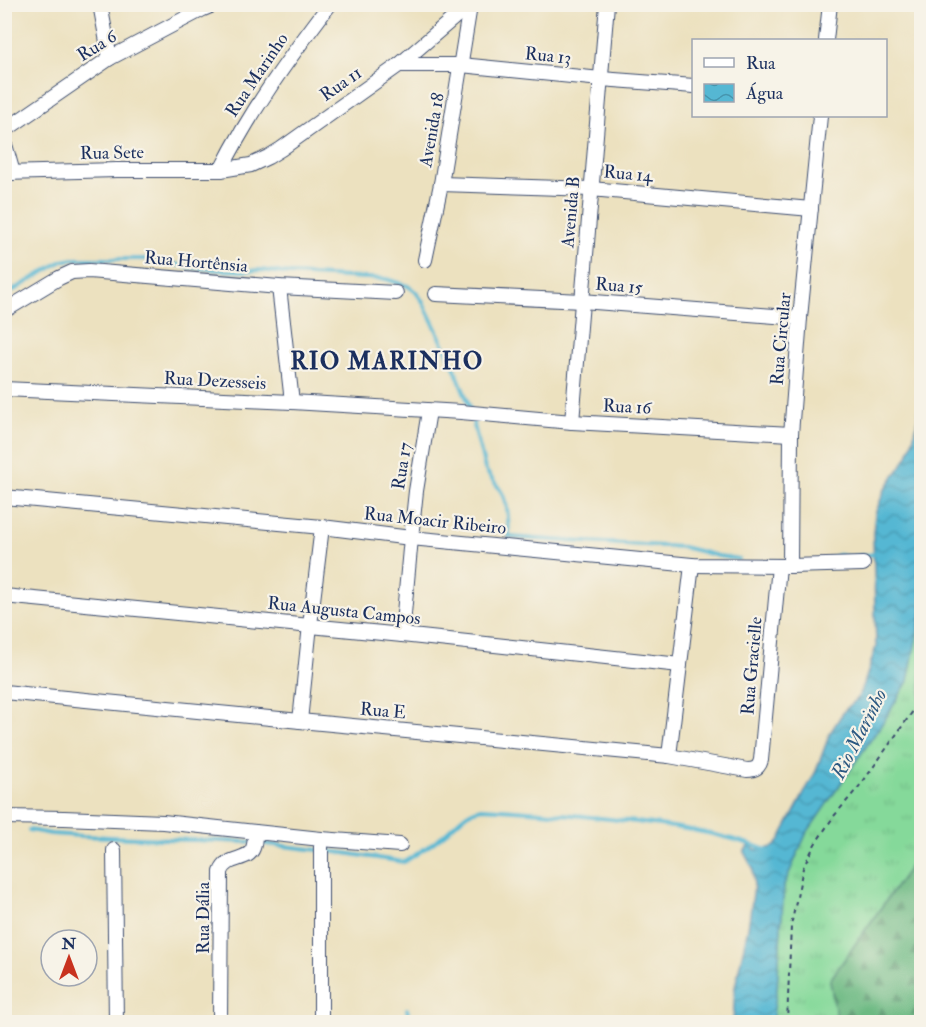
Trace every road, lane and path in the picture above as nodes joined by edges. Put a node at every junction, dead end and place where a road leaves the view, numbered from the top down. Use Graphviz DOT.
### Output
graph roads {
  1 [pos="100,4"];
  2 [pos="215,4"];
  3 [pos="330,4"];
  4 [pos="608,4"];
  5 [pos="830,4"];
  6 [pos="470,5"];
  7 [pos="826,39"];
  8 [pos="110,58"];
  9 [pos="399,65"];
  10 [pos="461,65"];
  11 [pos="601,79"];
  12 [pos="692,86"];
  13 [pos="820,117"];
  14 [pos="4,130"];
  15 [pos="4,141"];
  16 [pos="221,170"];
  17 [pos="9,173"];
  18 [pos="441,184"];
  19 [pos="591,189"];
  20 [pos="811,209"];
  21 [pos="425,260"];
  22 [pos="279,287"];
  23 [pos="396,293"];
  24 [pos="436,294"];
  25 [pos="582,301"];
  26 [pos="4,311"];
  27 [pos="800,318"];
  28 [pos="4,389"];
  29 [pos="292,402"];
  30 [pos="429,411"];
  31 [pos="461,412"];
  32 [pos="572,422"];
  33 [pos="791,434"];
  34 [pos="4,497"];
  35 [pos="322,527"];
  36 [pos="411,538"];
  37 [pos="788,561"];
  38 [pos="863,564"];
  39 [pos="692,565"];
  40 [pos="4,596"];
  41 [pos="310,625"];
  42 [pos="402,635"];
  43 [pos="680,665"];
  44 [pos="4,692"];
  45 [pos="921,695"];
  46 [pos="300,721"];
  47 [pos="669,756"];
  48 [pos="757,768"];
  49 [pos="4,817"];
  50 [pos="254,838"];
  51 [pos="400,845"];
  52 [pos="321,847"];
  53 [pos="114,850"];
  54 [pos="116,1023"];
  55 [pos="220,1023"];
  56 [pos="321,1023"];
  57 [pos="787,1023"];
  1 -- 8 [label="street"];
  2 -- 8 [label="street, Rua 6"];
  3 -- 16 [label="street, Rua Marinho"];
  4 -- 11 [label="street, Avenida B"];
  5 -- 7 [label="street"];
  6 -- 9 [label="street, Rua 11"];
  6 -- 10 [label="street, Avenida 18"];
  8 -- 14 [label="street, Rua 6"];
  9 -- 10 [label="street, Rua 13"];
  9 -- 16 [label="street, Rua 11"];
  10 -- 11 [label="street, Rua 13"];
  10 -- 18 [label="street, Avenida 18"];
  11 -- 12 [label="street, Rua 13"];
  11 -- 19 [label="street, Avenida B"];
  13 -- 20 [label="street, Rua Circular"];
  15 -- 17 [label="street"];
  16 -- 17 [label="street, Rua Sete"];
  18 -- 19 [label="street, Rua 14"];
  18 -- 21 [label="street, Avenida 18"];
  19 -- 20 [label="street, Rua 14"];
  19 -- 25 [label="street, Avenida B"];
  20 -- 27 [label="street, Rua Circular"];
  22 -- 23 [label="street, Rua Hortênsia"];
  22 -- 26 [label="street, Rua Hortênsia"];
  22 -- 29 [label="street"];
  24 -- 25 [label="street, Rua 15"];
  25 -- 27 [label="street, Rua 15"];
  25 -- 32 [label="street, Avenida B"];
  27 -- 33 [label="street, Rua Circular"];
  28 -- 29 [label="street, Rua Dezesseis"];
  29 -- 30 [label="street, Rua Dezesseis"];
  30 -- 31 [label="street, Rua Dezesseis"];
  30 -- 36 [label="street, Rua 17"];
  31 -- 32 [label="street, Rua 16"];
  32 -- 33 [label="street, Rua 16"];
  33 -- 37 [label="street, Rua Circular"];
  34 -- 35 [label="street, Rua Moacir Ribeiro"];
  35 -- 36 [label="street, Rua Moacir Ribeiro"];
  35 -- 41 [label="street"];
  36 -- 39 [label="street, Rua Moacir Ribeiro"];
  36 -- 42 [label="street, Rua 17"];
  37 -- 38 [label="street, Rua Moacir Ribeiro"];
  37 -- 39 [label="street, Rua Moacir Ribeiro"];
  37 -- 48 [label="street, Rua Gracielle"];
  39 -- 43 [label="street"];
  40 -- 41 [label="street, Rua Augusta Campos"];
  41 -- 42 [label="street, Rua Augusta Campos"];
  41 -- 46 [label="street"];
  42 -- 43 [label="street, Rua Augusta Campos"];
  43 -- 47 [label="street"];
  44 -- 46 [label="street, Rua E"];
  45 -- 57 [label="path"];
  46 -- 47 [label="street, Rua E"];
  47 -- 48 [label="street, Rua E"];
  49 -- 50 [label="street"];
  50 -- 52 [label="street"];
  50 -- 55 [label="street, Rua Dália"];
  51 -- 52 [label="street"];
  52 -- 56 [label="street"];
  53 -- 54 [label="street"];
}
